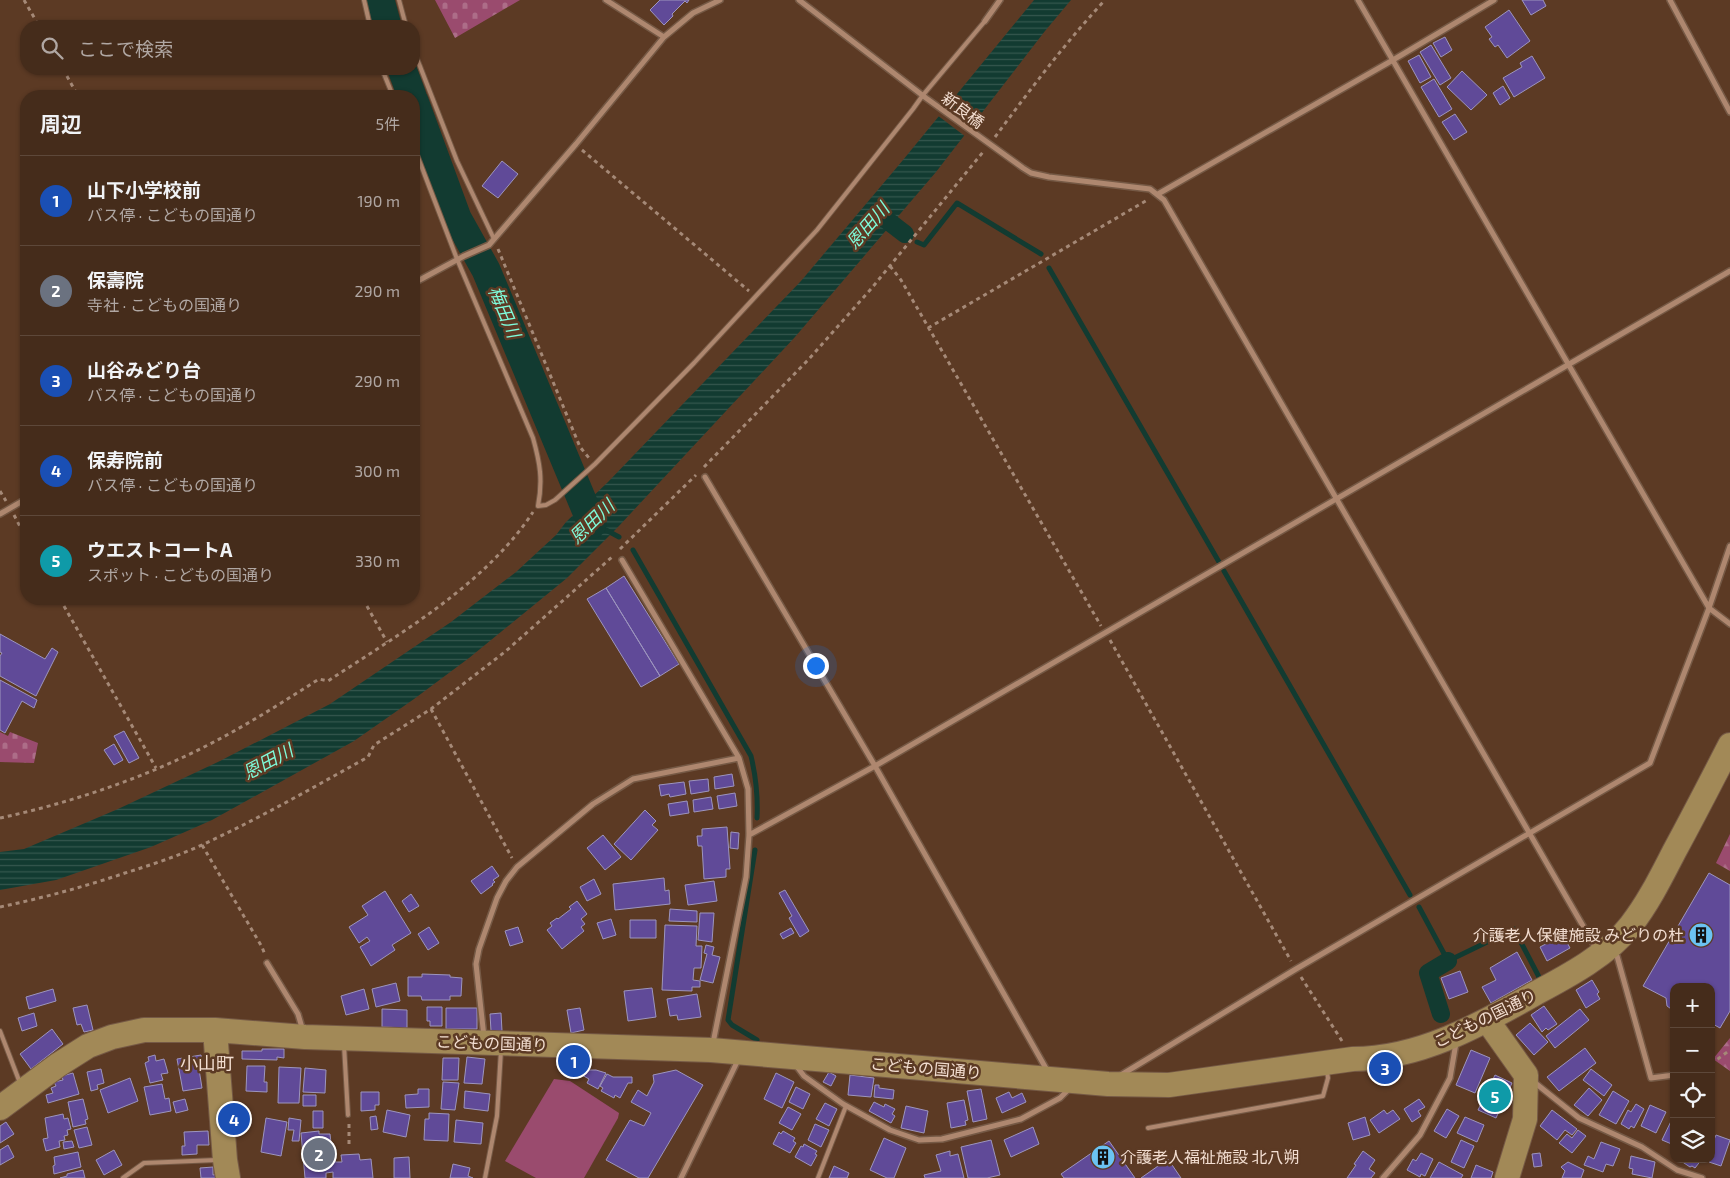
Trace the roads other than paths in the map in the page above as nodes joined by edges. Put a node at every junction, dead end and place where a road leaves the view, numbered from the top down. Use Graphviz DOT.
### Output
graph roads {
  1 [pos="364,0"];
  2 [pos="399,0"];
  3 [pos="606,0"];
  4 [pos="720,0"];
  5 [pos="798,0"];
  6 [pos="1000,0"];
  7 [pos="1358,0"];
  8 [pos="1494,0"];
  9 [pos="1670,0"];
  10 [pos="369,20"];
  11 [pos="404,20"];
  12 [pos="985,21"];
  13 [pos="664,37"];
  14 [pos="1393,60"];
  15 [pos="420,66"];
  16 [pos="384,75"];
  17 [pos="390,90"];
  18 [pos="924,96"];
  19 [pos="1730,112"];
  20 [pos="420,163"];
  21 [pos="1158,194"];
  22 [pos="494,239"];
  23 [pos="457,259"];
  24 [pos="1730,271"];
  25 [pos="420,280"];
  26 [pos="1569,365"];
  27 [pos="704,478"];
  28 [pos="1336,500"];
  29 [pos="20,502"];
  30 [pos="0,514"];
  31 [pos="1730,546"];
  32 [pos="622,560"];
  33 [pos="1709,608"];
  34 [pos="1730,624"];
  35 [pos="1730,745"];
  36 [pos="739,758"];
  37 [pos="876,766"];
  38 [pos="1529,834"];
  39 [pos="749,836"];
  40 [pos="1604,951"];
  41 [pos="267,963"];
  42 [pos="1487,1020"];
  43 [pos="215,1030"];
  44 [pos="0,1032"];
  45 [pos="1458,1035"];
  46 [pos="305,1037"];
  47 [pos="344,1038"];
  48 [pos="493,1043"];
  49 [pos="712,1050"];
  50 [pos="742,1053"];
  51 [pos="788,1056"];
  52 [pos="1325,1062"];
  53 [pos="1526,1075"];
  54 [pos="1670,1076"];
  55 [pos="1052,1079"];
  56 [pos="1078,1081"];
  57 [pos="1108,1084"];
  58 [pos="23,1091"];
  59 [pos="846,1106"];
  60 [pos="0,1108"];
  61 [pos="348,1115"];
  62 [pos="1148,1128"];
  63 [pos="226,1169"];
  64 [pos="1678,1170"];
  65 [pos="122,1178"];
  66 [pos="484,1178"];
  67 [pos="682,1178"];
  68 [pos="818,1178"];
  69 [pos="1383,1178"];
  70 [pos="1507,1178"];
  71 [pos="1676,1178"];
  72 [pos="1702,1178"];
  1 -- 10 [label="lane"];
  2 -- 11 [label="lane"];
  3 -- 13 [label="street"];
  4 -- 13 [label="street"];
  5 -- 18 [label="street, 新良橋"];
  6 -- 12 [label="street"];
  7 -- 14 [label="street"];
  8 -- 14 [label="street"];
  9 -- 19 [label="street"];
  12 -- 18 [label="lane"];
  13 -- 22 [label="street"];
  14 -- 21 [label="street"];
  14 -- 26 [label="street"];
  15 -- 22 [label="lane"];
  16 -- 17 [label="lane"];
  18 -- 21 [label="street, 新良橋"];
  18 -- 23 [label="lane"];
  20 -- 23 [label="lane"];
  21 -- 28 [label="street"];
  22 -- 23 [label="street"];
  23 -- 25 [label="street"];
  24 -- 26 [label="street"];
  26 -- 28 [label="street"];
  26 -- 33 [label="street"];
  27 -- 37 [label="street"];
  28 -- 37 [label="street"];
  28 -- 38 [label="street"];
  29 -- 30 [label="street"];
  31 -- 33 [label="street"];
  32 -- 36 [label="street"];
  33 -- 34 [label="street"];
  33 -- 38 [label="street"];
  35 -- 40 [label="main road, こどもの国通り"];
  36 -- 39 [label="street"];
  36 -- 48 [label="street"];
  37 -- 39 [label="street"];
  37 -- 55 [label="street"];
  38 -- 40 [label="street"];
  38 -- 57 [label="street"];
  39 -- 49 [label="street"];
  40 -- 42 [label="main road, こどもの国通り"];
  40 -- 54 [label="street"];
  41 -- 46 [label="street"];
  42 -- 45 [label="main road, こどもの国通り"];
  42 -- 53 [label="main road"];
  43 -- 46 [label="main road, こどもの国通り"];
  43 -- 58 [label="main road, こどもの国通り"];
  43 -- 63 [label="main road"];
  44 -- 58 [label="lane"];
  45 -- 52 [label="main road, こどもの国通り"];
  45 -- 69 [label="street"];
  46 -- 47 [label="main road, こどもの国通り"];
  47 -- 48 [label="main road, こどもの国通り"];
  47 -- 61 [label="lane"];
  48 -- 49 [label="main road, こどもの国通り"];
  48 -- 66 [label="lane"];
  49 -- 50 [label="main road, こどもの国通り"];
  50 -- 51 [label="main road, こどもの国通り"];
  50 -- 67 [label="street"];
  51 -- 55 [label="main road, こどもの国通り"];
  51 -- 59 [label="street"];
  52 -- 57 [label="main road, こどもの国通り"];
  52 -- 62 [label="lane"];
  53 -- 64 [label="street"];
  53 -- 70 [label="main road"];
  55 -- 56 [label="main road, こどもの国通り"];
  56 -- 57 [label="main road, こどもの国通り"];
  56 -- 59 [label="street"];
  58 -- 60 [label="main road, こどもの国通り"];
  59 -- 68 [label="lane"];
  63 -- 65 [label="lane"];
  64 -- 71 [label="street"];
  64 -- 72 [label="street"];
}
